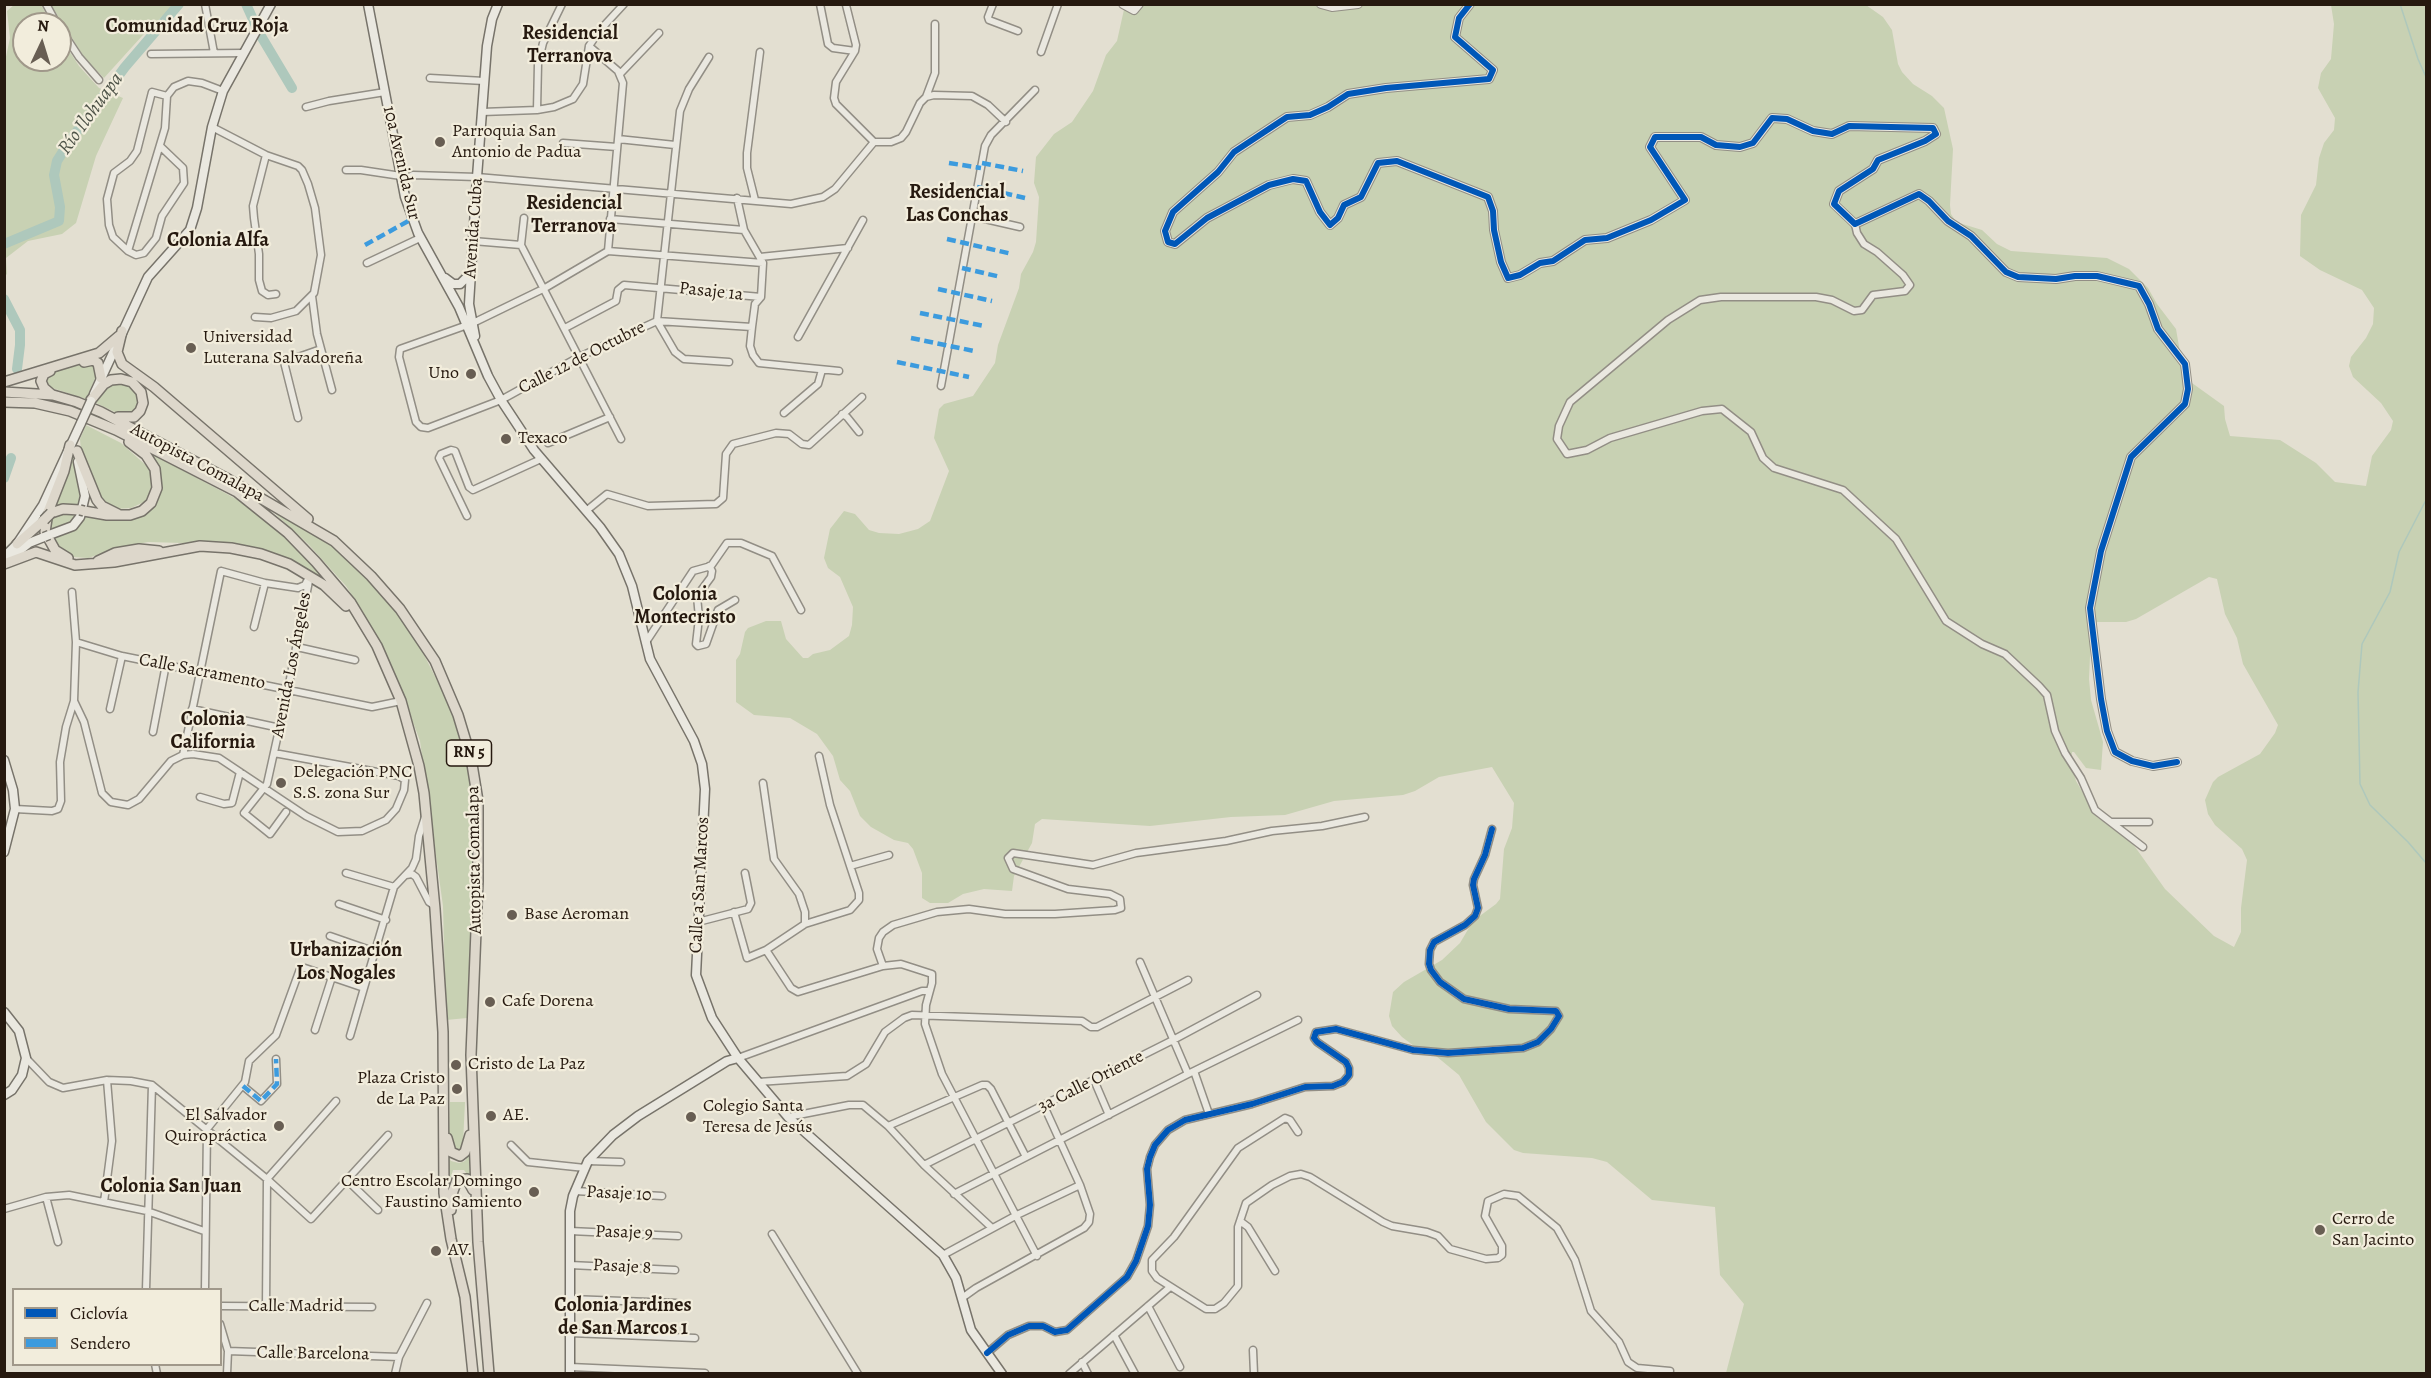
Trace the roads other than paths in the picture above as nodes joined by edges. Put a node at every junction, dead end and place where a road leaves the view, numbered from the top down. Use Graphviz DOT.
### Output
graph roads {
  1 [pos="205,4"];
  2 [pos="271,4"];
  3 [pos="368,4"];
  4 [pos="498,4"];
  5 [pos="562,4"];
  6 [pos="624,4"];
  7 [pos="820,4"];
  8 [pos="993,4"];
  9 [pos="1123,4"];
  10 [pos="1139,4"];
  11 [pos="1321,4"];
  12 [pos="1358,4"];
  13 [pos="1470,4"];
  14 [pos="1055,5"];
  15 [pos="846,6"];
  16 [pos="935,24"];
  17 [pos="1018,31"];
  18 [pos="659,33"];
  19 [pos="72,46"];
  20 [pos="589,46"];
  21 [pos="855,51"];
  22 [pos="760,52"];
  23 [pos="1041,52"];
  24 [pos="214,53"];
  25 [pos="244,53"];
  26 [pos="151,54"];
  27 [pos="709,57"];
  28 [pos="620,74"];
  29 [pos="430,78"];
  30 [pos="99,80"];
  31 [pos="484,81"];
  32 [pos="1035,90"];
  33 [pos="223,91"];
  34 [pos="385,92"];
  35 [pos="167,96"];
  36 [pos="926,97"];
  37 [pos="306,107"];
  38 [pos="537,110"];
  39 [pos="482,112"];
  40 [pos="1006,122"];
  41 [pos="213,127"];
  42 [pos="618,139"];
  43 [pos="874,142"];
  44 [pos="563,143"];
  45 [pos="675,145"];
  46 [pos="160,146"];
  47 [pos="617,147"];
  48 [pos="266,155"];
  49 [pos="346,170"];
  50 [pos="477,177"];
  51 [pos="402,179"];
  52 [pos="612,188"];
  53 [pos="669,193"];
  54 [pos="737,198"];
  55 [pos="756,200"];
  56 [pos="972,216"];
  57 [pos="524,218"];
  58 [pos="610,219"];
  59 [pos="863,220"];
  60 [pos="666,224"];
  61 [pos="1855,224"];
  62 [pos="1020,227"];
  63 [pos="744,230"];
  64 [pos="420,238"];
  65 [pos="473,241"];
  66 [pos="521,245"];
  67 [pos="848,248"];
  68 [pos="608,250"];
  69 [pos="128,251"];
  70 [pos="663,256"];
  71 [pos="762,260"];
  72 [pos="367,263"];
  73 [pos="471,273"];
  74 [pos="442,276"];
  75 [pos="661,287"];
  76 [pos="545,288"];
  77 [pos="276,294"];
  78 [pos="312,296"];
  79 [pos="761,297"];
  80 [pos="255,317"];
  81 [pos="657,321"];
  82 [pos="470,324"];
  83 [pos="752,327"];
  84 [pos="565,328"];
  85 [pos="122,331"];
  86 [pos="798,337"];
  87 [pos="476,345"];
  88 [pos="321,350"];
  89 [pos="579,357"];
  90 [pos="729,362"];
  91 [pos="822,370"];
  92 [pos="839,371"];
  93 [pos="101,378"];
  94 [pos="4,382"];
  95 [pos="940,386"];
  96 [pos="332,390"];
  97 [pos="4,392"];
  98 [pos="53,395"];
  99 [pos="862,397"];
  100 [pos="91,400"];
  101 [pos="501,400"];
  102 [pos="4,402"];
  103 [pos="784,413"];
  104 [pos="843,414"];
  105 [pos="100,417"];
  106 [pos="610,417"];
  107 [pos="298,418"];
  108 [pos="859,432"];
  109 [pos="621,439"];
  110 [pos="548,443"];
  111 [pos="73,448"];
  112 [pos="541,459"];
  113 [pos="586,510"];
  114 [pos="123,515"];
  115 [pos="467,516"];
  116 [pos="334,541"];
  117 [pos="17,544"];
  118 [pos="165,552"];
  119 [pos="150,554"];
  120 [pos="4,557"];
  121 [pos="98,561"];
  122 [pos="4,563"];
  123 [pos="709,566"];
  124 [pos="310,576"];
  125 [pos="265,583"];
  126 [pos="72,592"];
  127 [pos="735,600"];
  128 [pos="801,610"];
  129 [pos="254,627"];
  130 [pos="76,642"];
  131 [pos="646,642"];
  132 [pos="377,646"];
  133 [pos="297,647"];
  134 [pos="122,656"];
  135 [pos="355,660"];
  136 [pos="166,664"];
  137 [pos="199,672"];
  138 [pos="288,689"];
  139 [pos="74,701"];
  140 [pos="400,701"];
  141 [pos="110,709"];
  142 [pos="192,709"];
  143 [pos="280,728"];
  144 [pos="153,732"];
  145 [pos="274,753"];
  146 [pos="183,755"];
  147 [pos="819,756"];
  148 [pos="4,760"];
  149 [pos="2177,762"];
  150 [pos="240,772"];
  151 [pos="763,783"];
  152 [pos="263,788"];
  153 [pos="200,797"];
  154 [pos="15,809"];
  155 [pos="286,812"];
  156 [pos="426,815"];
  157 [pos="1365,818"];
  158 [pos="2110,822"];
  159 [pos="2149,822"];
  160 [pos="1492,828"];
  161 [pos="2143,847"];
  162 [pos="4,852"];
  163 [pos="889,855"];
  164 [pos="849,866"];
  165 [pos="346,873"];
  166 [pos="745,873"];
  167 [pos="406,875"];
  168 [pos="394,887"];
  169 [pos="339,904"];
  170 [pos="435,906"];
  171 [pos="734,912"];
  172 [pos="386,921"];
  173 [pos="698,922"];
  174 [pos="805,924"];
  175 [pos="330,936"];
  176 [pos="766,950"];
  177 [pos="376,952"];
  178 [pos="1140,962"];
  179 [pos="883,966"];
  180 [pos="332,977"];
  181 [pos="1188,980"];
  182 [pos="364,988"];
  183 [pos="929,991"];
  184 [pos="1257,995"];
  185 [pos="1156,998"];
  186 [pos="4,1012"];
  187 [pos="925,1015"];
  188 [pos="1298,1020"];
  189 [pos="315,1030"];
  190 [pos="350,1036"];
  191 [pos="1173,1040"];
  192 [pos="26,1058"];
  193 [pos="738,1058"];
  194 [pos="276,1059"];
  195 [pos="1191,1072"];
  196 [pos="107,1080"];
  197 [pos="1094,1080"];
  198 [pos="758,1082"];
  199 [pos="152,1085"];
  200 [pos="242,1088"];
  201 [pos="4,1095"];
  202 [pos="955,1096"];
  203 [pos="336,1101"];
  204 [pos="1044,1106"];
  205 [pos="1209,1114"];
  206 [pos="1109,1115"];
  207 [pos="788,1117"];
  208 [pos="444,1121"];
  209 [pos="1009,1123"];
  210 [pos="888,1126"];
  211 [pos="473,1127"];
  212 [pos="207,1129"];
  213 [pos="1298,1132"];
  214 [pos="388,1135"];
  215 [pos="976,1139"];
  216 [pos="1060,1140"];
  217 [pos="511,1145"];
  218 [pos="1026,1157"];
  219 [pos="621,1162"];
  220 [pos="586,1165"];
  221 [pos="924,1165"];
  222 [pos="994,1174"];
  223 [pos="267,1179"];
  224 [pos="347,1180"];
  225 [pos="1080,1185"];
  226 [pos="575,1191"];
  227 [pos="954,1194"];
  228 [pos="662,1196"];
  229 [pos="46,1197"];
  230 [pos="104,1202"];
  231 [pos="4,1209"];
  232 [pos="378,1210"];
  233 [pos="147,1211"];
  234 [pos="1017,1215"];
  235 [pos="477,1216"];
  236 [pos="1240,1221"];
  237 [pos="992,1228"];
  238 [pos="204,1231"];
  239 [pos="570,1231"];
  240 [pos="772,1234"];
  241 [pos="678,1236"];
  242 [pos="451,1239"];
  243 [pos="58,1242"];
  244 [pos="943,1255"];
  245 [pos="1037,1256"];
  246 [pos="570,1265"];
  247 [pos="675,1270"];
  248 [pos="1275,1271"];
  249 [pos="146,1288"];
  250 [pos="205,1288"];
  251 [pos="1169,1288"];
  252 [pos="962,1298"];
  253 [pos="570,1299"];
  254 [pos="427,1303"];
  255 [pos="676,1303"];
  256 [pos="222,1306"];
  257 [pos="1148,1306"];
  258 [pos="266,1307"];
  259 [pos="372,1307"];
  260 [pos="222,1331"];
  261 [pos="570,1333"];
  262 [pos="1114,1335"];
  263 [pos="695,1338"];
  264 [pos="1253,1350"];
  265 [pos="228,1351"];
  266 [pos="987,1353"];
  267 [pos="399,1357"];
  268 [pos="1082,1362"];
  269 [pos="1180,1367"];
  270 [pos="570,1370"];
  271 [pos="1670,1371"];
  272 [pos="705,1373"];
  273 [pos="227,1374"];
  274 [pos="395,1374"];
  275 [pos="473,1374"];
  276 [pos="489,1374"];
  277 [pos="858,1374"];
  278 [pos="1002,1374"];
  279 [pos="1069,1374"];
  280 [pos="1088,1374"];
  281 [pos="1135,1374"];
  282 [pos="1254,1374"];
  1 -- 24 [label="street"];
  2 -- 25 [label="main road"];
  3 -- 34 [label="main road, 10a Avenida Sur"];
  4 -- 31 [label="main road, Avenida Cuba"];
  5 -- 38 [label="street"];
  6 -- 20 [label="street"];
  7 -- 21 [label="street"];
  8 -- 17 [label="street"];
  9 -- 10 [label="street"];
  11 -- 12 [label="street"];
  13 -- 61 [label="street"];
  14 -- 23 [label="street"];
  15 -- 21 [label="street"];
  16 -- 36 [label="street"];
  18 -- 28 [label="street"];
  19 -- 30 [label="street"];
  20 -- 28 [label="street"];
  20 -- 38 [label="street"];
  21 -- 43 [label="street"];
  22 -- 55 [label="street"];
  24 -- 25 [label="street"];
  24 -- 26 [label="street"];
  25 -- 33 [label="main road"];
  27 -- 45 [label="street, Calle 12 de Octubre"];
  28 -- 42 [label="street"];
  29 -- 31 [label="street"];
  31 -- 39 [label="main road, Avenida Cuba"];
  32 -- 40 [label="street"];
  33 -- 35 [label="street"];
  33 -- 41 [label="main road"];
  34 -- 37 [label="street"];
  34 -- 51 [label="main road, 10a Avenida Sur"];
  35 -- 46 [label="street"];
  35 -- 69 [label="street"];
  36 -- 40 [label="street"];
  36 -- 43 [label="street"];
  38 -- 39 [label="street"];
  39 -- 50 [label="main road, Avenida Cuba"];
  40 -- 56 [label="street"];
  41 -- 48 [label="street"];
  41 -- 85 [label="main road"];
  42 -- 45 [label="street"];
  42 -- 47 [label="street"];
  43 -- 55 [label="street"];
  44 -- 47 [label="street"];
  45 -- 53 [label="street, Calle 12 de Octubre"];
  46 -- 69 [label="street"];
  46 -- 69 [label="street"];
  47 -- 52 [label="street"];
  48 -- 77 [label="street"];
  48 -- 78 [label="street"];
  49 -- 51 [label="street"];
  50 -- 51 [label="street"];
  50 -- 52 [label="street"];
  50 -- 65 [label="main road, Avenida Cuba"];
  51 -- 64 [label="main road, 10a Avenida Sur"];
  52 -- 53 [label="street"];
  52 -- 58 [label="street"];
  53 -- 54 [label="street"];
  53 -- 60 [label="street, Calle 12 de Octubre"];
  54 -- 55 [label="street"];
  54 -- 63 [label="street"];
  56 -- 62 [label="street"];
  56 -- 95 [label="street"];
  57 -- 66 [label="street"];
  58 -- 60 [label="street"];
  58 -- 68 [label="street"];
  59 -- 67 [label="street"];
  60 -- 63 [label="street"];
  60 -- 70 [label="street, Calle 12 de Octubre"];
  61 -- 149 [label="street"];
  61 -- 158 [label="street"];
  63 -- 71 [label="street"];
  64 -- 72 [label="street"];
  64 -- 74 [label="main road, 10a Avenida Sur"];
  65 -- 66 [label="street"];
  65 -- 73 [label="main road, Avenida Cuba"];
  66 -- 76 [label="street"];
  67 -- 71 [label="street"];
  67 -- 86 [label="street"];
  68 -- 70 [label="street"];
  68 -- 76 [label="street"];
  70 -- 71 [label="street"];
  70 -- 75 [label="street, Calle 12 de Octubre"];
  71 -- 79 [label="street"];
  73 -- 74 [label="main road"];
  73 -- 82 [label="main road, Avenida Cuba"];
  74 -- 82 [label="main road, 10a Avenida Sur"];
  75 -- 79 [label="street, Pasaje 1a"];
  75 -- 81 [label="street, Calle 12 de Octubre"];
  75 -- 84 [label="street, Pasaje 1a"];
  76 -- 82 [label="street"];
  76 -- 84 [label="street"];
  78 -- 80 [label="street"];
  78 -- 88 [label="street"];
  79 -- 83 [label="street"];
  81 -- 83 [label="street"];
  81 -- 89 [label="street, Calle 12 de Octubre"];
  81 -- 90 [label="street"];
  82 -- 87 [label="main road, Avenida Cuba"];
  82 -- 101 [label="street, Calle 12 de Octubre"];
  83 -- 91 [label="street"];
  84 -- 89 [label="street"];
  85 -- 93 [label="main road"];
  85 -- 94 [label="highway"];
  85 -- 116 [label="highway"];
  87 -- 101 [label="main road, Calle a San Marcos"];
  88 -- 96 [label="street"];
  88 -- 107 [label="street"];
  89 -- 101 [label="street, Calle 12 de Octubre"];
  89 -- 106 [label="street"];
  91 -- 92 [label="street"];
  91 -- 103 [label="street"];
  93 -- 98 [label="highway"];
  93 -- 100 [label="main road"];
  97 -- 98 [label="highway, Autopista Comalapa / RN 5"];
  98 -- 105 [label="highway, Autopista Comalapa / RN 5"];
  99 -- 104 [label="street"];
  100 -- 105 [label="highway"];
  100 -- 111 [label="main road, bridge"];
  101 -- 112 [label="main road, Calle a San Marcos"];
  102 -- 105 [label="highway, Autopista Comalapa / RN 5"];
  104 -- 108 [label="street"];
  104 -- 113 [label="street"];
  105 -- 114 [label="highway"];
  105 -- 116 [label="highway, Autopista Comalapa / RN 5"];
  105 -- 132 [label="highway, Autopista Comalapa / RN 5"];
  106 -- 109 [label="street"];
  106 -- 110 [label="street"];
  111 -- 114 [label="highway"];
  111 -- 117 [label="main road"];
  111 -- 121 [label="highway"];
  111 -- 122 [label="main road"];
  112 -- 113 [label="main road, Calle a San Marcos"];
  112 -- 115 [label="street"];
  113 -- 131 [label="main road, Calle a San Marcos"];
  114 -- 117 [label="highway"];
  116 -- 211 [label="highway, Autopista Comalapa / RN 5"];
  117 -- 120 [label="main road"];
  118 -- 119 [label="highway"];
  118 -- 121 [label="highway"];
  118 -- 124 [label="highway"];
  119 -- 121 [label="highway"];
  119 -- 122 [label="highway"];
  123 -- 127 [label="street"];
  123 -- 128 [label="street"];
  123 -- 131 [label="street"];
  124 -- 125 [label="street, Avenida Los Ángeles"];
  124 -- 132 [label="highway"];
  124 -- 133 [label="street, Avenida Los Ángeles"];
  125 -- 129 [label="street"];
  125 -- 137 [label="street, Avenida Los Ángeles"];
  126 -- 130 [label="street"];
  130 -- 134 [label="street, Calle Sacramento"];
  130 -- 139 [label="street"];
  131 -- 173 [label="main road, Calle a San Marcos"];
  132 -- 140 [label="highway, Autopista Comalapa / RN 5"];
  133 -- 135 [label="street"];
  133 -- 138 [label="street, Avenida Los Ángeles"];
  134 -- 136 [label="street, Calle Sacramento"];
  134 -- 141 [label="street"];
  136 -- 137 [label="street, Calle Sacramento"];
  136 -- 144 [label="street"];
  137 -- 138 [label="street, Calle Sacramento"];
  137 -- 142 [label="street, Avenida Los Ángeles"];
  138 -- 140 [label="street, Calle Sacramento"];
  138 -- 143 [label="street, Avenida Los Ángeles"];
  139 -- 146 [label="street"];
  139 -- 154 [label="street"];
  140 -- 156 [label="highway, Autopista Comalapa / RN 5"];
  142 -- 143 [label="street"];
  142 -- 146 [label="street, Avenida Los Ángeles"];
  143 -- 145 [label="street, Avenida Los Ángeles"];
  145 -- 152 [label="street, Avenida Los Ángeles"];
  145 -- 152 [label="street"];
  146 -- 150 [label="street"];
  147 -- 164 [label="street"];
  148 -- 154 [label="main road"];
  150 -- 152 [label="street"];
  150 -- 153 [label="street"];
  151 -- 174 [label="street"];
  152 -- 155 [label="street, Avenida Los Ángeles"];
  154 -- 162 [label="main road"];
  156 -- 167 [label="street"];
  156 -- 170 [label="highway, Autopista Comalapa / RN 5"];
  157 -- 179 [label="street"];
  158 -- 159 [label="street"];
  158 -- 161 [label="street"];
  160 -- 205 [label="street"];
  163 -- 164 [label="street"];
  164 -- 174 [label="street"];
  165 -- 168 [label="street"];
  166 -- 171 [label="street"];
  167 -- 168 [label="street"];
  167 -- 170 [label="street"];
  168 -- 172 [label="street"];
  169 -- 172 [label="street"];
  170 -- 208 [label="highway, Autopista Comalapa / RN 5"];
  171 -- 173 [label="street"];
  171 -- 176 [label="street"];
  172 -- 177 [label="street"];
  173 -- 193 [label="main road, Calle a San Marcos"];
  174 -- 176 [label="street"];
  175 -- 177 [label="street"];
  176 -- 179 [label="street"];
  177 -- 182 [label="street"];
  178 -- 185 [label="street"];
  179 -- 183 [label="street"];
  180 -- 182 [label="street"];
  180 -- 189 [label="street"];
  180 -- 200 [label="street"];
  181 -- 185 [label="street"];
  182 -- 190 [label="street"];
  183 -- 187 [label="street"];
  183 -- 193 [label="street"];
  184 -- 191 [label="street, 3a Calle Oriente"];
  185 -- 187 [label="street"];
  185 -- 191 [label="street"];
  186 -- 192 [label="main road"];
  187 -- 198 [label="street"];
  187 -- 202 [label="street"];
  188 -- 195 [label="street"];
  191 -- 195 [label="street"];
  191 -- 197 [label="street, 3a Calle Oriente"];
  192 -- 196 [label="street"];
  192 -- 201 [label="main road"];
  193 -- 198 [label="main road, Calle a San Marcos"];
  193 -- 220 [label="main road"];
  194 -- 200 [label="street"];
  195 -- 205 [label="street"];
  195 -- 206 [label="street"];
  196 -- 199 [label="street"];
  196 -- 230 [label="street"];
  197 -- 204 [label="street, 3a Calle Oriente"];
  197 -- 206 [label="street"];
  198 -- 207 [label="main road, Calle a San Marcos"];
  199 -- 212 [label="street"];
  199 -- 233 [label="street"];
  200 -- 212 [label="street"];
  202 -- 209 [label="street"];
  202 -- 210 [label="street"];
  202 -- 215 [label="street"];
  203 -- 223 [label="street"];
  204 -- 209 [label="street, 3a Calle Oriente"];
  204 -- 216 [label="street"];
  205 -- 266 [label="street"];
  206 -- 216 [label="street"];
  207 -- 210 [label="street"];
  207 -- 244 [label="main road, Calle a San Marcos"];
  208 -- 211 [label="highway"];
  208 -- 242 [label="highway, Autopista Comalapa / RN 5"];
  209 -- 215 [label="street, 3a Calle Oriente"];
  209 -- 218 [label="street"];
  210 -- 221 [label="street"];
  211 -- 235 [label="highway, Autopista Comalapa / RN 5"];
  212 -- 223 [label="street"];
  212 -- 238 [label="street"];
  213 -- 251 [label="street"];
  214 -- 224 [label="street"];
  215 -- 221 [label="street, 3a Calle Oriente"];
  215 -- 222 [label="street"];
  216 -- 218 [label="street"];
  216 -- 225 [label="street"];
  217 -- 220 [label="street"];
  218 -- 222 [label="street"];
  219 -- 220 [label="street"];
  220 -- 226 [label="main road"];
  221 -- 227 [label="street"];
  222 -- 227 [label="street"];
  222 -- 234 [label="street"];
  223 -- 224 [label="street"];
  223 -- 258 [label="street"];
  224 -- 232 [label="street"];
  225 -- 234 [label="street"];
  225 -- 245 [label="street"];
  226 -- 228 [label="street, Pasaje 10"];
  226 -- 239 [label="main road"];
  227 -- 237 [label="street"];
  229 -- 230 [label="street"];
  229 -- 231 [label="street"];
  229 -- 243 [label="street"];
  230 -- 233 [label="street"];
  233 -- 238 [label="street"];
  233 -- 249 [label="street"];
  234 -- 237 [label="street"];
  234 -- 245 [label="street"];
  235 -- 242 [label="highway"];
  235 -- 276 [label="highway, Autopista Comalapa / RN 5"];
  236 -- 248 [label="street"];
  236 -- 251 [label="street"];
  236 -- 271 [label="street"];
  237 -- 244 [label="street"];
  238 -- 250 [label="street"];
  239 -- 241 [label="street, Pasaje 9"];
  239 -- 246 [label="main road"];
  240 -- 277 [label="street"];
  242 -- 275 [label="highway, Autopista Comalapa / RN 5"];
  244 -- 252 [label="main road, Calle a San Marcos"];
  245 -- 252 [label="street"];
  246 -- 247 [label="street, Pasaje 8"];
  246 -- 253 [label="main road"];
  251 -- 257 [label="street"];
  252 -- 266 [label="main road, Calle a San Marcos"];
  253 -- 255 [label="street"];
  253 -- 261 [label="main road"];
  254 -- 267 [label="street"];
  256 -- 258 [label="street, Calle Madrid"];
  257 -- 262 [label="street"];
  257 -- 269 [label="street"];
  258 -- 259 [label="street, Calle Madrid"];
  260 -- 265 [label="street"];
  261 -- 263 [label="street"];
  261 -- 270 [label="main road"];
  262 -- 268 [label="street"];
  262 -- 281 [label="street"];
  264 -- 282 [label="street"];
  265 -- 267 [label="street, Calle Barcelona"];
  265 -- 273 [label="street"];
  266 -- 278 [label="main road, Calle a San Marcos"];
  267 -- 274 [label="street"];
  268 -- 279 [label="street"];
  268 -- 280 [label="street"];
  270 -- 272 [label="street"];
}
